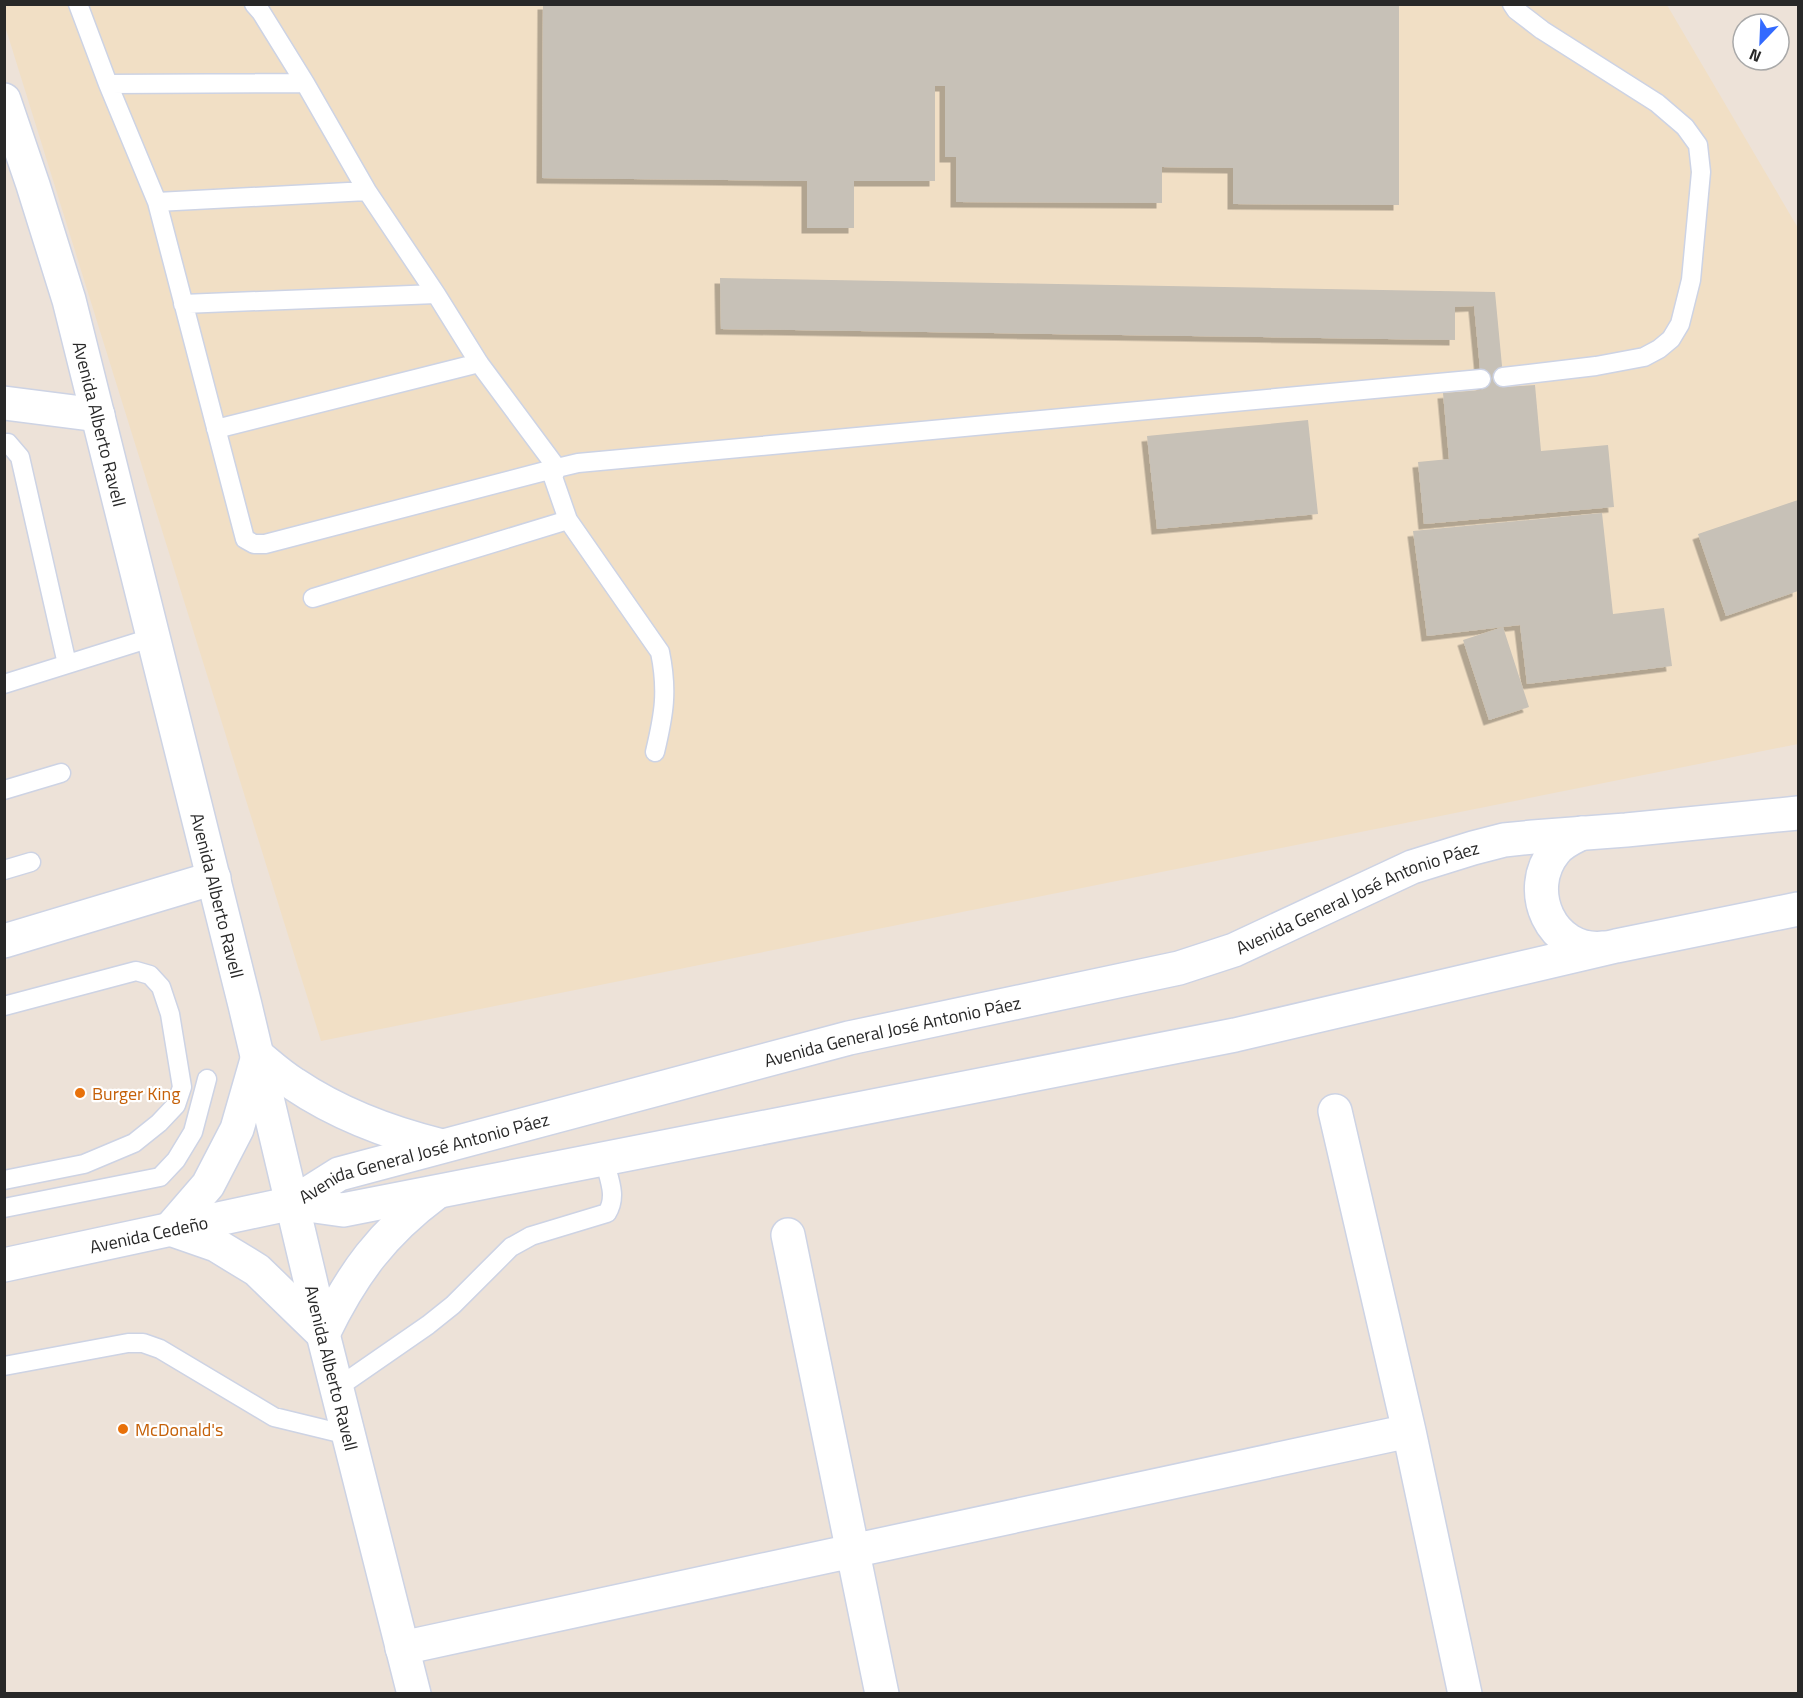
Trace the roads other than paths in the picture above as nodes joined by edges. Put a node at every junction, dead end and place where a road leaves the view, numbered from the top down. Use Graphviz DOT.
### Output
graph roads {
  1 [pos="78,4"];
  2 [pos="254,4"];
  3 [pos="1512,4"];
  4 [pos="305,83"];
  5 [pos="108,84"];
  6 [pos="4,100"];
  7 [pos="367,191"];
  8 [pos="157,202"];
  9 [pos="436,294"];
  10 [pos="183,304"];
  11 [pos="479,363"];
  12 [pos="1503,377"];
  13 [pos="1481,379"];
  14 [pos="4,403"];
  15 [pos="98,415"];
  16 [pos="216,429"];
  17 [pos="4,443"];
  18 [pos="557,468"];
  19 [pos="568,520"];
  20 [pos="313,598"];
  21 [pos="154,637"];
  22 [pos="67,664"];
  23 [pos="4,684"];
  24 [pos="655,752"];
  25 [pos="61,773"];
  26 [pos="4,790"];
  27 [pos="1798,813"];
  28 [pos="1582,833"];
  29 [pos="31,862"];
  30 [pos="4,870"];
  31 [pos="214,878"];
  32 [pos="1798,909"];
  33 [pos="4,941"];
  34 [pos="1616,946"];
  35 [pos="4,1006"];
  36 [pos="258,1056"];
  37 [pos="207,1079"];
  38 [pos="1335,1112"];
  39 [pos="444,1146"];
  40 [pos="604,1159"];
  41 [pos="4,1180"];
  42 [pos="440,1190"];
  43 [pos="293,1203"];
  44 [pos="4,1208"];
  45 [pos="170,1229"];
  46 [pos="788,1234"];
  47 [pos="4,1265"];
  48 [pos="322,1334"];
  49 [pos="4,1366"];
  50 [pos="337,1388"];
  51 [pos="1409,1431"];
  52 [pos="348,1435"];
  53 [pos="852,1551"];
  54 [pos="402,1648"];
  55 [pos="414,1694"];
  56 [pos="882,1694"];
  57 [pos="1465,1694"];
  1 -- 5 [label="lane"];
  2 -- 4 [label="lane"];
  3 -- 12 [label="lane"];
  4 -- 5 [label="lane"];
  4 -- 7 [label="lane"];
  5 -- 8 [label="lane"];
  6 -- 15 [label="street, Avenida Alberto Ravell"];
  7 -- 8 [label="lane"];
  7 -- 9 [label="lane"];
  8 -- 10 [label="lane"];
  9 -- 10 [label="lane"];
  9 -- 11 [label="lane"];
  10 -- 16 [label="lane"];
  11 -- 16 [label="lane"];
  11 -- 18 [label="lane"];
  13 -- 18 [label="lane"];
  14 -- 15 [label="street"];
  15 -- 21 [label="street, Avenida Alberto Ravell"];
  16 -- 18 [label="lane"];
  17 -- 22 [label="lane"];
  18 -- 19 [label="lane"];
  19 -- 20 [label="lane"];
  19 -- 24 [label="lane"];
  21 -- 22 [label="lane"];
  21 -- 31 [label="street, Avenida Alberto Ravell"];
  22 -- 23 [label="lane"];
  25 -- 26 [label="lane"];
  27 -- 28 [label="street, Avenida General José Antonio Páez"];
  28 -- 34 [label="street"];
  28 -- 39 [label="street, Avenida General José Antonio Páez"];
  29 -- 30 [label="lane"];
  31 -- 33 [label="street"];
  31 -- 36 [label="street, Avenida Alberto Ravell"];
  32 -- 34 [label="street, Avenida General José Antonio Páez"];
  34 -- 40 [label="street, Avenida General José Antonio Páez"];
  35 -- 41 [label="lane"];
  36 -- 39 [label="street"];
  36 -- 43 [label="street, Avenida Alberto Ravell"];
  36 -- 45 [label="street"];
  37 -- 44 [label="lane"];
  38 -- 51 [label="street"];
  39 -- 43 [label="street, Avenida General José Antonio Páez"];
  40 -- 42 [label="street, Avenida General José Antonio Páez"];
  40 -- 50 [label="lane"];
  42 -- 43 [label="street, Avenida General José Antonio Páez"];
  42 -- 48 [label="street"];
  43 -- 45 [label="street, Avenida Cedeño"];
  43 -- 48 [label="street, Avenida Alberto Ravell"];
  45 -- 47 [label="street, Avenida Cedeño"];
  45 -- 48 [label="street"];
  46 -- 53 [label="street"];
  48 -- 50 [label="street, Avenida Alberto Ravell"];
  49 -- 52 [label="lane"];
  50 -- 52 [label="street, Avenida Alberto Ravell"];
  51 -- 53 [label="street"];
  51 -- 57 [label="street"];
  52 -- 54 [label="street, Avenida Alberto Ravell"];
  53 -- 54 [label="street"];
  53 -- 56 [label="street"];
  54 -- 55 [label="street, Avenida Alberto Ravell"];
}
